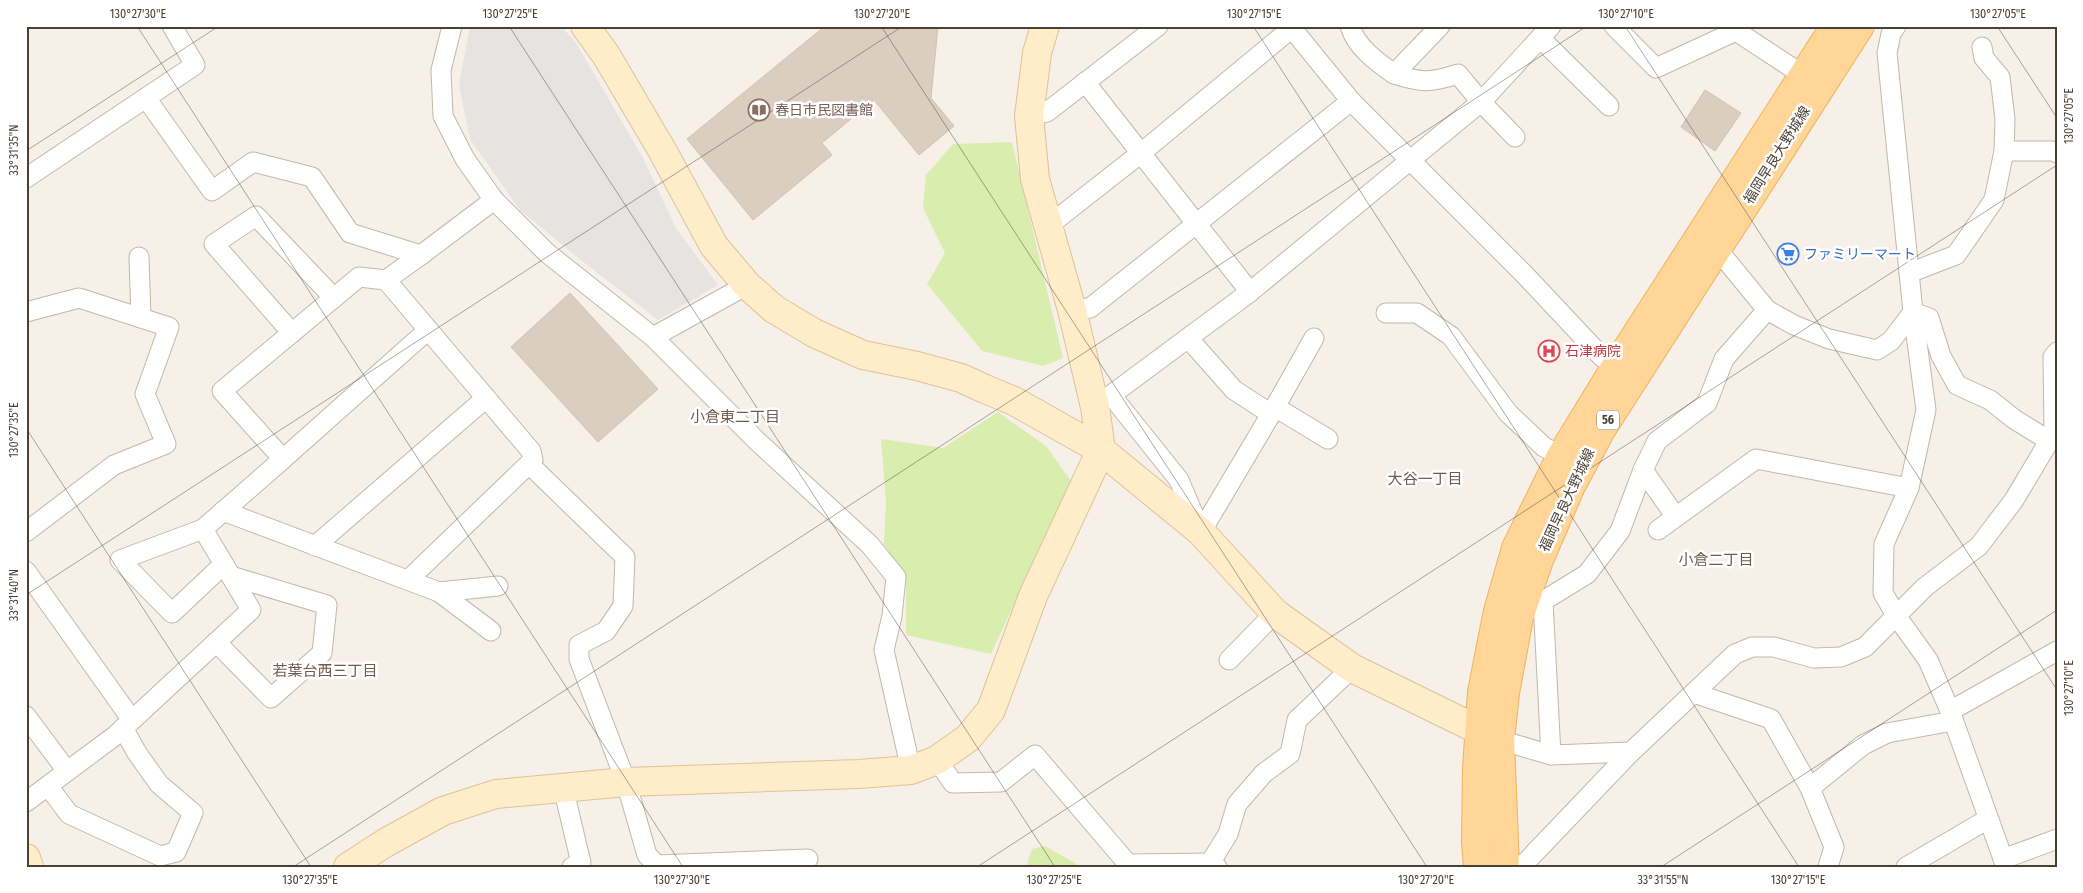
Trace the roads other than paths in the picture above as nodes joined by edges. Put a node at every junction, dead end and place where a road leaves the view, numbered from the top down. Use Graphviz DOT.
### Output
graph roads {
  1 [pos="172,26"];
  2 [pos="452,26"];
  3 [pos="585,26"];
  4 [pos="1046,26"];
  5 [pos="1158,26"];
  6 [pos="1350,26"];
  7 [pos="1440,26"];
  8 [pos="1614,26"];
  9 [pos="1835,26"];
  10 [pos="1860,26"];
  11 [pos="1896,26"];
  12 [pos="1291,27"];
  13 [pos="1545,32"];
  14 [pos="1982,47"];
  15 [pos="1394,74"];
  16 [pos="1803,75"];
  17 [pos="1085,82"];
  18 [pos="146,98"];
  19 [pos="1352,102"];
  20 [pos="1481,102"];
  21 [pos="1609,106"];
  22 [pos="1029,116"];
  23 [pos="1515,137"];
  24 [pos="2004,151"];
  25 [pos="1141,153"];
  26 [pos="2057,153"];
  27 [pos="1410,161"];
  28 [pos="26,178"];
  29 [pos="494,200"];
  30 [pos="1720,206"];
  31 [pos="1197,225"];
  32 [pos="1048,226"];
  33 [pos="1718,250"];
  34 [pos="421,255"];
  35 [pos="139,257"];
  36 [pos="1909,273"];
  37 [pos="386,280"];
  38 [pos="747,285"];
  39 [pos="1250,292"];
  40 [pos="1663,295"];
  41 [pos="334,298"];
  42 [pos="1072,310"];
  43 [pos="1767,310"];
  44 [pos="26,312"];
  45 [pos="1386,312"];
  46 [pos="1913,312"];
  47 [pos="141,318"];
  48 [pos="428,330"];
  49 [pos="292,333"];
  50 [pos="653,337"];
  51 [pos="1188,338"];
  52 [pos="1314,338"];
  53 [pos="1660,339"];
  54 [pos="2057,352"];
  55 [pos="1616,366"];
  56 [pos="1624,396"];
  57 [pos="486,398"];
  58 [pos="1103,401"];
  59 [pos="1273,410"];
  60 [pos="1601,430"];
  61 [pos="2053,433"];
  62 [pos="1328,439"];
  63 [pos="1101,450"];
  64 [pos="1560,456"];
  65 [pos="283,459"];
  66 [pos="529,464"];
  67 [pos="1643,470"];
  68 [pos="1570,488"];
  69 [pos="1909,488"];
  70 [pos="223,511"];
  71 [pos="1676,517"];
  72 [pos="203,529"];
  73 [pos="1658,530"];
  74 [pos="26,532"];
  75 [pos="1201,532"];
  76 [pos="315,546"];
  77 [pos="227,570"];
  78 [pos="26,571"];
  79 [pos="408,580"];
  80 [pos="498,586"];
  81 [pos="439,592"];
  82 [pos="1276,613"];
  83 [pos="1897,616"];
  84 [pos="491,631"];
  85 [pos="216,642"];
  86 [pos="2057,652"];
  87 [pos="1229,660"];
  88 [pos="1352,668"];
  89 [pos="1694,693"];
  90 [pos="26,716"];
  91 [pos="1952,716"];
  92 [pos="127,724"];
  93 [pos="1490,736"];
  94 [pos="1631,752"];
  95 [pos="1551,754"];
  96 [pos="937,760"];
  97 [pos="911,770"];
  98 [pos="67,771"];
  99 [pos="626,782"];
  100 [pos="48,786"];
  101 [pos="563,787"];
  102 [pos="1810,788"];
  103 [pos="26,802"];
  104 [pos="1988,819"];
  105 [pos="2057,839"];
  106 [pos="26,858"];
  107 [pos="808,859"];
  108 [pos="2005,863"];
  109 [pos="1214,865"];
  110 [pos="658,866"];
  111 [pos="29,867"];
  112 [pos="348,867"];
  113 [pos="572,867"];
  114 [pos="1478,867"];
  115 [pos="1505,867"];
  116 [pos="1518,867"];
  117 [pos="1828,867"];
  118 [pos="1906,867"];
  1 -- 18 [label="street"];
  2 -- 29 [label="street"];
  3 -- 38 [label="street"];
  4 -- 22 [label="street"];
  5 -- 17 [label="street"];
  6 -- 15 [label="street"];
  7 -- 15 [label="street"];
  8 -- 16 [label="street"];
  9 -- 16 [label="main road, 福岡早良大野城線 / 56"];
  10 -- 33 [label="main road, 福岡早良大野城線 / 56"];
  11 -- 36 [label="street"];
  12 -- 19 [label="street"];
  12 -- 25 [label="street"];
  13 -- 20 [label="street"];
  13 -- 21 [label="street"];
  14 -- 24 [label="street"];
  15 -- 20 [label="street"];
  16 -- 30 [label="main road, 福岡早良大野城線 / 56"];
  17 -- 22 [label="street"];
  17 -- 25 [label="street"];
  18 -- 28 [label="street"];
  18 -- 34 [label="street"];
  19 -- 27 [label="street"];
  19 -- 31 [label="street"];
  20 -- 23 [label="street"];
  20 -- 27 [label="street"];
  22 -- 32 [label="street"];
  24 -- 26 [label="street"];
  24 -- 36 [label="street"];
  25 -- 31 [label="street"];
  25 -- 32 [label="street"];
  27 -- 39 [label="street"];
  27 -- 55 [label="street"];
  29 -- 34 [label="street"];
  29 -- 50 [label="street"];
  30 -- 33 [label="street"];
  30 -- 40 [label="main road, 福岡早良大野城線 / 56"];
  31 -- 39 [label="street"];
  31 -- 42 [label="street"];
  32 -- 42 [label="street"];
  33 -- 40 [label="street"];
  33 -- 43 [label="street"];
  33 -- 53 [label="main road, 福岡早良大野城線 / 56"];
  34 -- 37 [label="street"];
  35 -- 47 [label="street"];
  36 -- 46 [label="street"];
  37 -- 41 [label="street"];
  37 -- 48 [label="street"];
  38 -- 50 [label="street"];
  38 -- 63 [label="street"];
  39 -- 51 [label="street"];
  40 -- 55 [label="main road, 福岡早良大野城線 / 56"];
  41 -- 49 [label="street"];
  41 -- 49 [label="street"];
  42 -- 58 [label="street"];
  43 -- 46 [label="street"];
  43 -- 67 [label="street"];
  44 -- 47 [label="street"];
  45 -- 64 [label="street"];
  46 -- 61 [label="street"];
  46 -- 69 [label="street"];
  47 -- 74 [label="street"];
  48 -- 57 [label="street"];
  48 -- 65 [label="street"];
  49 -- 65 [label="street"];
  50 -- 97 [label="street"];
  51 -- 58 [label="street"];
  51 -- 59 [label="street"];
  52 -- 59 [label="street"];
  53 -- 55 [label="street"];
  53 -- 56 [label="main road, 福岡早良大野城線 / 56"];
  54 -- 61 [label="street"];
  55 -- 56 [label="street"];
  55 -- 64 [label="main road, 福岡早良大野城線 / 56"];
  56 -- 60 [label="main road, 福岡早良大野城線 / 56"];
  57 -- 66 [label="street"];
  57 -- 76 [label="street"];
  58 -- 63 [label="street"];
  58 -- 75 [label="street"];
  59 -- 62 [label="street"];
  59 -- 75 [label="street"];
  60 -- 64 [label="street"];
  60 -- 68 [label="main road, 福岡早良大野城線 / 56"];
  61 -- 83 [label="street"];
  63 -- 75 [label="street"];
  63 -- 96 [label="street"];
  64 -- 68 [label="street"];
  64 -- 93 [label="main road, 福岡早良大野城線 / 56"];
  65 -- 70 [label="street"];
  66 -- 79 [label="street"];
  66 -- 99 [label="street"];
  67 -- 71 [label="street"];
  67 -- 95 [label="street"];
  68 -- 93 [label="main road, 福岡早良大野城線 / 56"];
  69 -- 71 [label="street"];
  69 -- 83 [label="street"];
  70 -- 72 [label="street"];
  70 -- 76 [label="street"];
  71 -- 73 [label="street"];
  72 -- 77 [label="street"];
  72 -- 77 [label="street"];
  75 -- 82 [label="street"];
  76 -- 79 [label="street"];
  77 -- 85 [label="street"];
  77 -- 85 [label="street"];
  78 -- 92 [label="street"];
  79 -- 81 [label="street"];
  80 -- 81 [label="street"];
  81 -- 84 [label="street"];
  82 -- 87 [label="street"];
  82 -- 88 [label="street"];
  83 -- 89 [label="street"];
  83 -- 91 [label="street"];
  85 -- 92 [label="street"];
  86 -- 91 [label="street"];
  88 -- 93 [label="street"];
  88 -- 109 [label="street"];
  89 -- 94 [label="street"];
  89 -- 102 [label="street"];
  90 -- 98 [label="street"];
  91 -- 102 [label="street"];
  91 -- 104 [label="street"];
  92 -- 98 [label="street"];
  92 -- 100 [label="street"];
  93 -- 95 [label="street"];
  93 -- 114 [label="main road, 福岡早良大野城線 / 56"];
  93 -- 115 [label="main road, 福岡早良大野城線 / 56"];
  94 -- 95 [label="street"];
  94 -- 116 [label="street"];
  96 -- 97 [label="street"];
  96 -- 109 [label="street"];
  97 -- 99 [label="street"];
  98 -- 100 [label="street"];
  99 -- 101 [label="street"];
  99 -- 110 [label="street"];
  100 -- 103 [label="street"];
  101 -- 112 [label="street"];
  101 -- 113 [label="street"];
  102 -- 117 [label="street"];
  104 -- 108 [label="street"];
  104 -- 118 [label="street"];
  105 -- 108 [label="street"];
  106 -- 111 [label="street"];
  107 -- 110 [label="street"];
}
